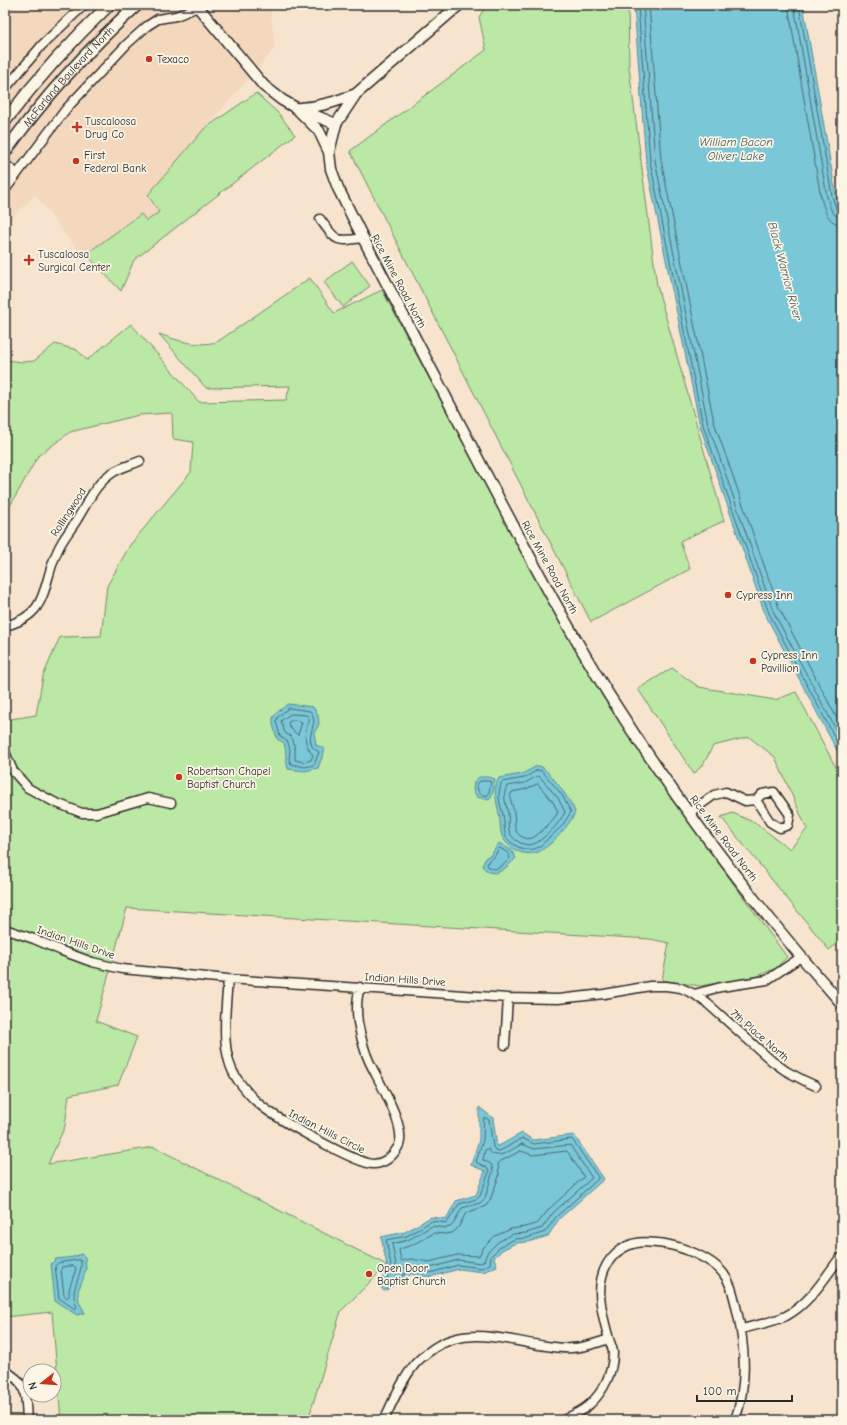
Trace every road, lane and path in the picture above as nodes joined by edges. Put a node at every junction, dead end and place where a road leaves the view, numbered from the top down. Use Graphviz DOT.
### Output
graph roads {
  1 [pos="84,5"];
  2 [pos="109,5"];
  3 [pos="137,5"];
  4 [pos="459,5"];
  5 [pos="197,6"];
  6 [pos="5,89"];
  7 [pos="356,94"];
  8 [pos="296,108"];
  9 [pos="5,121"];
  10 [pos="336,124"];
  11 [pos="5,152"];
  12 [pos="329,152"];
  13 [pos="5,166"];
  14 [pos="15,174"];
  15 [pos="5,190"];
  16 [pos="320,219"];
  17 [pos="363,238"];
  18 [pos="140,461"];
  19 [pos="5,626"];
  20 [pos="5,752"];
  21 [pos="756,800"];
  22 [pos="171,803"];
  23 [pos="689,813"];
  24 [pos="5,929"];
  25 [pos="801,958"];
  26 [pos="228,979"];
  27 [pos="360,987"];
  28 [pos="694,994"];
  29 [pos="508,998"];
  30 [pos="842,1004"];
  31 [pos="505,1045"];
  32 [pos="816,1086"];
  33 [pos="842,1257"];
  34 [pos="742,1328"];
  35 [pos="609,1339"];
  36 [pos="5,1371"];
  37 [pos="27,1420"];
  38 [pos="384,1420"];
  39 [pos="564,1420"];
  40 [pos="735,1420"];
  1 -- 6 [label="street"];
  2 -- 9 [label="highway, McFarland Boulevard North"];
  3 -- 11 [label="highway, McFarland Boulevard North"];
  4 -- 7 [label="main road"];
  5 -- 8 [label="main road, Rice Mine Road North"];
  5 -- 14 [label="street"];
  7 -- 8 [label="main road"];
  7 -- 10 [label="main road"];
  8 -- 10 [label="main road, Rice Mine Road North"];
  8 -- 12 [label="main road, Rice Mine Road North"];
  10 -- 12 [label="main road"];
  12 -- 17 [label="main road, Rice Mine Road North"];
  13 -- 14 [label="highway"];
  14 -- 15 [label="street"];
  16 -- 17 [label="street"];
  17 -- 23 [label="main road, Rice Mine Road North"];
  18 -- 19 [label="street, Rollingwood"];
  20 -- 22 [label="street"];
  21 -- 21 [label="street"];
  21 -- 23 [label="street"];
  23 -- 25 [label="main road, Rice Mine Road North"];
  24 -- 26 [label="street, Indian Hills Drive"];
  25 -- 28 [label="street"];
  25 -- 30 [label="main road, Rice Mine Road North"];
  26 -- 27 [label="street, Indian Hills Drive"];
  26 -- 27 [label="street, Indian Hills Circle"];
  27 -- 29 [label="street, Indian Hills Drive"];
  28 -- 29 [label="street, Indian Hills Drive"];
  28 -- 32 [label="street, 7th Place North"];
  29 -- 31 [label="street"];
  33 -- 34 [label="street"];
  34 -- 35 [label="street"];
  34 -- 40 [label="street"];
  35 -- 38 [label="street"];
  35 -- 39 [label="street"];
  36 -- 37 [label="street"];
}
